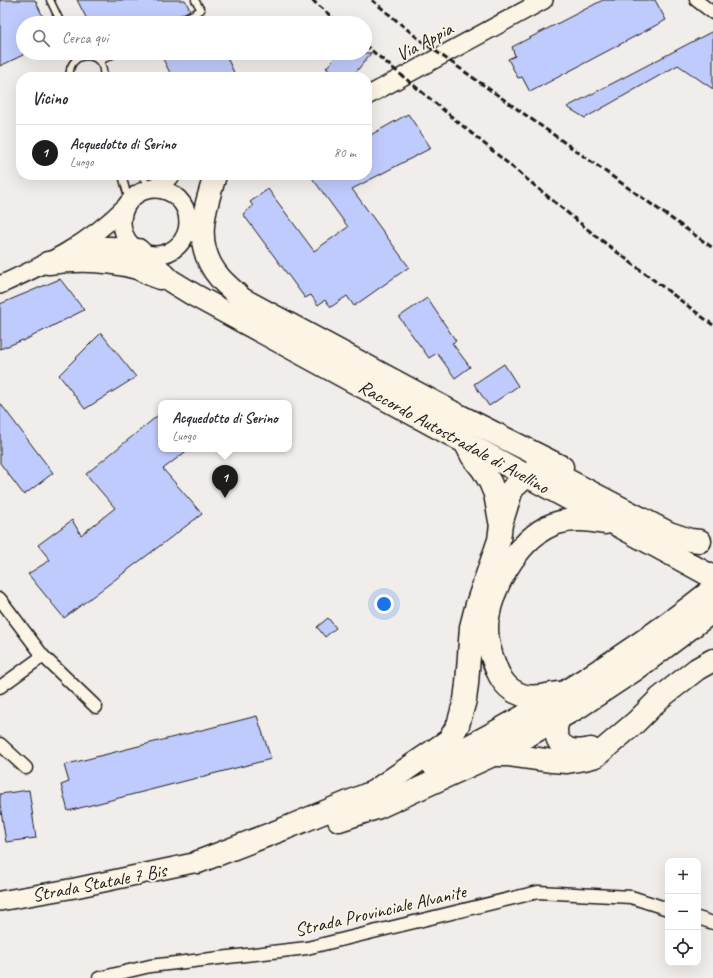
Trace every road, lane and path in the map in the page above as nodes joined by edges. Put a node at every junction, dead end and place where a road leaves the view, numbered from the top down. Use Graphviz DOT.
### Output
graph roads {
  1 [pos="50,0"];
  2 [pos="196,0"];
  3 [pos="544,0"];
  4 [pos="696,0"];
  5 [pos="713,13"];
  6 [pos="58,16"];
  7 [pos="189,16"];
  8 [pos="74,60"];
  9 [pos="104,60"];
  10 [pos="100,62"];
  11 [pos="70,72"];
  12 [pos="104,72"];
  13 [pos="372,93"];
  14 [pos="123,180"];
  15 [pos="145,180"];
  16 [pos="164,180"];
  17 [pos="214,180"];
  18 [pos="215,180"];
  19 [pos="152,188"];
  20 [pos="127,204"];
  21 [pos="188,227"];
  22 [pos="75,247"];
  23 [pos="136,249"];
  24 [pos="48,263"];
  25 [pos="171,281"];
  26 [pos="0,285"];
  27 [pos="242,299"];
  28 [pos="465,442"];
  29 [pos="526,476"];
  30 [pos="501,524"];
  31 [pos="618,525"];
  32 [pos="706,545"];
  33 [pos="713,577"];
  34 [pos="713,589"];
  35 [pos="0,599"];
  36 [pos="713,611"];
  37 [pos="687,621"];
  38 [pos="43,656"];
  39 [pos="713,660"];
  40 [pos="0,688"];
  41 [pos="567,692"];
  42 [pos="96,707"];
  43 [pos="560,717"];
  44 [pos="0,744"];
  45 [pos="610,744"];
  46 [pos="494,755"];
  47 [pos="26,768"];
  48 [pos="376,799"];
  49 [pos="198,862"];
  50 [pos="0,901"];
  51 [pos="665,907"];
  52 [pos="701,919"];
  53 [pos="713,923"];
  54 [pos="99,978"];
  1 -- 6 [label="lane"];
  2 -- 7 [label="lane"];
  3 -- 13 [label="street, Via Appia"];
  4 -- 5 [label="street"];
  8 -- 11 [label="lane"];
  9 -- 10 [label="lane"];
  10 -- 12 [label="lane"];
  14 -- 20 [label="lane"];
  15 -- 19 [label="lane"];
  16 -- 19 [label="street"];
  17 -- 21 [label="street"];
  18 -- 27 [label="highway"];
  19 -- 20 [label="street"];
  19 -- 21 [label="street"];
  20 -- 22 [label="street"];
  20 -- 23 [label="street"];
  21 -- 23 [label="street"];
  21 -- 27 [label="highway"];
  22 -- 23 [label="street"];
  22 -- 24 [label="street"];
  23 -- 25 [label="highway"];
  24 -- 25 [label="highway"];
  24 -- 26 [label="street"];
  25 -- 28 [label="highway, Raccordo Autostradale di Avellino"];
  27 -- 32 [label="highway, Raccordo Autostradale di Avellino"];
  28 -- 29 [label="highway, Raccordo Autostradale di Avellino"];
  28 -- 30 [label="highway"];
  29 -- 30 [label="highway"];
  29 -- 31 [label="highway, Raccordo Autostradale di Avellino"];
  29 -- 32 [label="highway"];
  30 -- 48 [label="highway"];
  31 -- 33 [label="highway, Raccordo Autostradale di Avellino"];
  31 -- 41 [label="highway"];
  34 -- 37 [label="highway"];
  35 -- 38 [label="street"];
  36 -- 37 [label="highway"];
  37 -- 41 [label="highway"];
  37 -- 43 [label="highway"];
  38 -- 40 [label="street"];
  38 -- 42 [label="street"];
  39 -- 45 [label="highway"];
  41 -- 48 [label="highway"];
  43 -- 45 [label="highway"];
  43 -- 46 [label="highway"];
  44 -- 47 [label="street"];
  45 -- 46 [label="highway"];
  46 -- 48 [label="highway"];
  48 -- 49 [label="highway"];
  49 -- 50 [label="main road, Strada Statale 7 Bis"];
  51 -- 54 [label="street, Strada Provinciale Alvanite"];
  52 -- 53 [label="street"];
}
